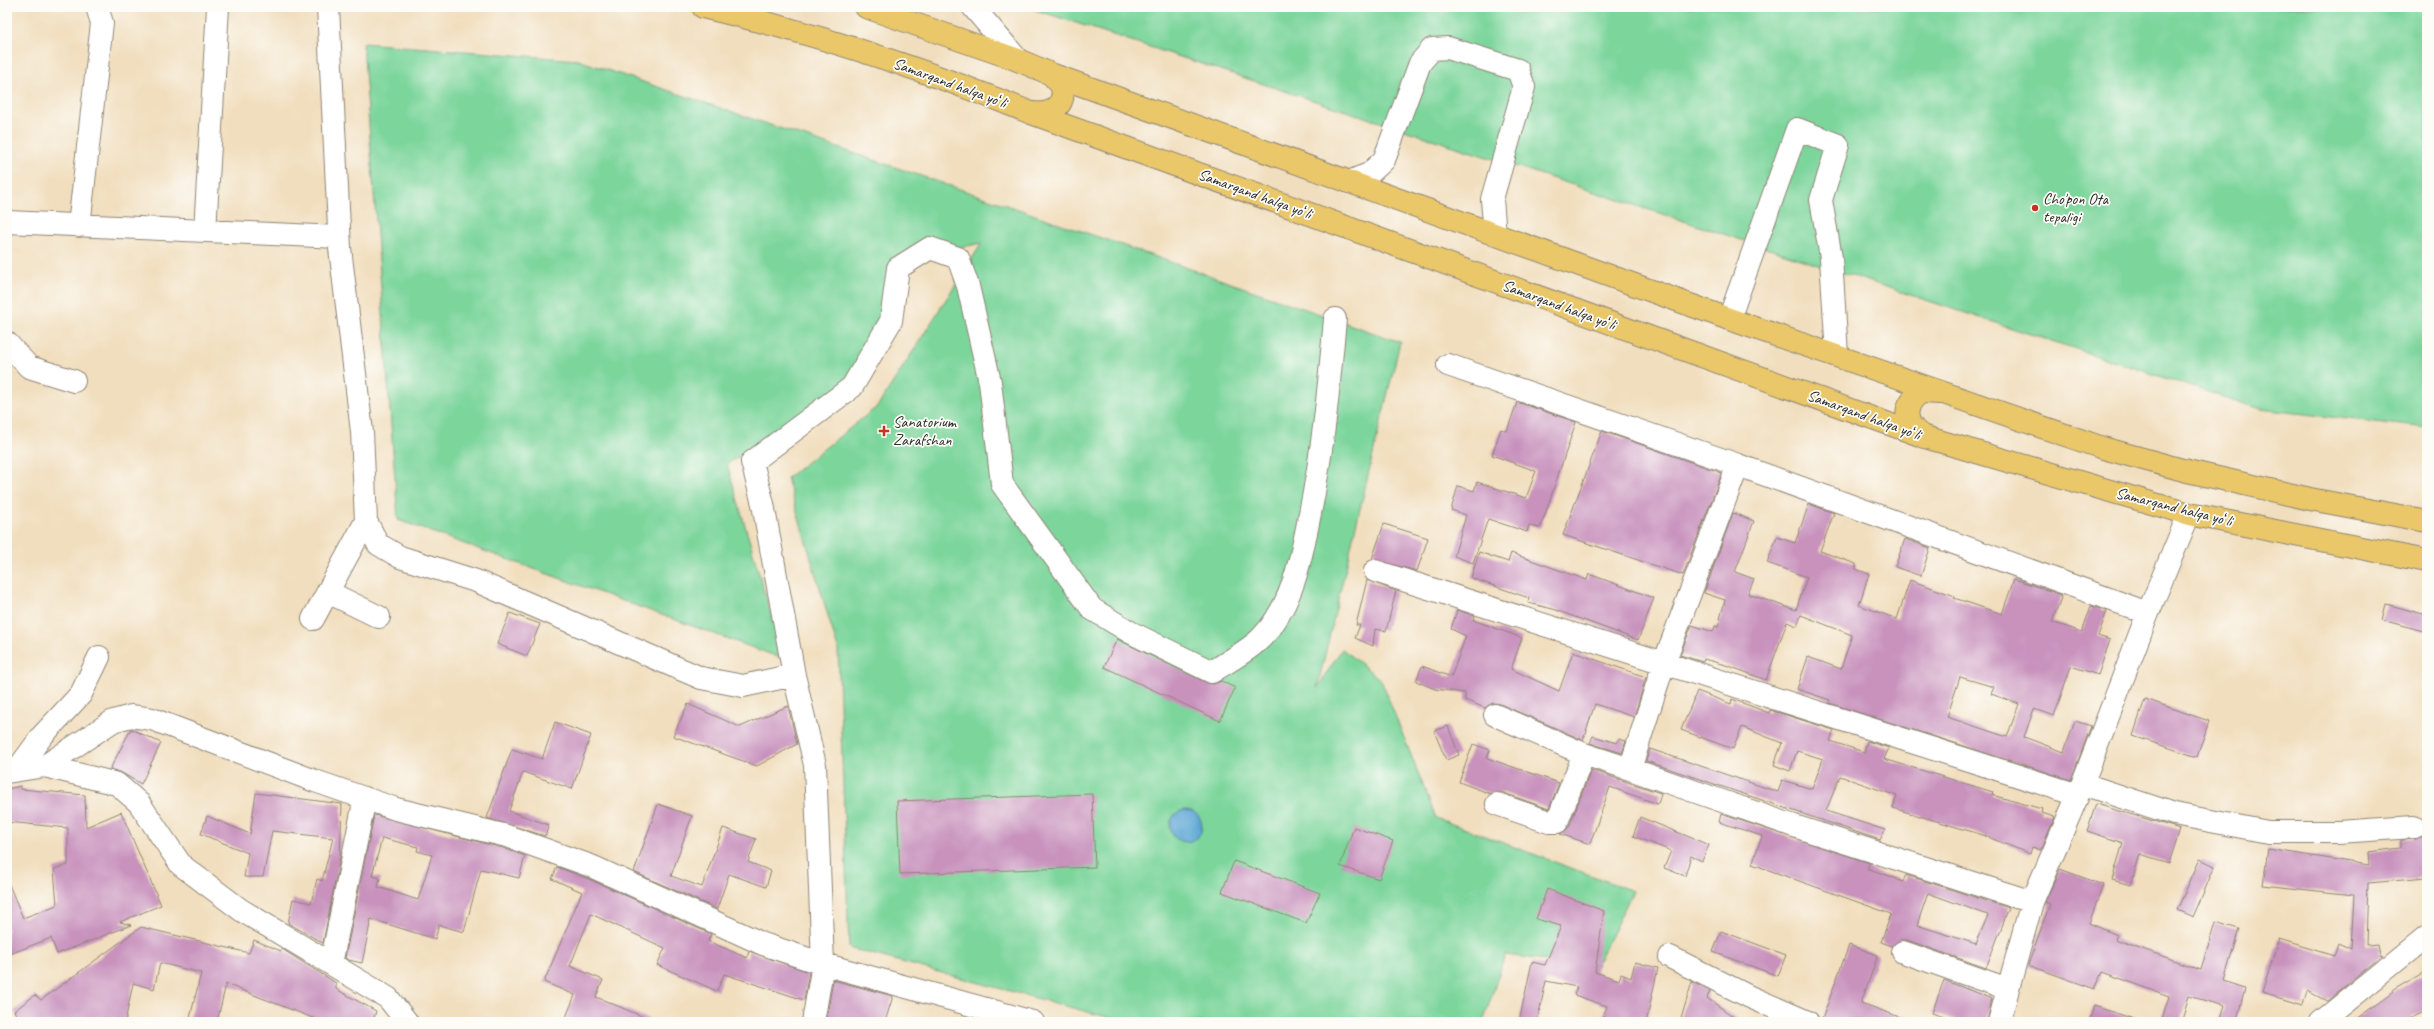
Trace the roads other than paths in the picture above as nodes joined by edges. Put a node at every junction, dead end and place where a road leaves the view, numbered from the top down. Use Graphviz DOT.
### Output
graph roads {
  1 [pos="97,7"];
  2 [pos="218,7"];
  3 [pos="328,7"];
  4 [pos="703,7"];
  5 [pos="866,7"];
  6 [pos="973,7"];
  7 [pos="1018,60"];
  8 [pos="1051,74"];
  9 [pos="1031,113"];
  10 [pos="1349,182"];
  11 [pos="7,222"];
  12 [pos="79,226"];
  13 [pos="204,231"];
  14 [pos="1495,235"];
  15 [pos="339,237"];
  16 [pos="1335,319"];
  17 [pos="1729,319"];
  18 [pos="7,343"];
  19 [pos="1837,355"];
  20 [pos="1448,365"];
  21 [pos="74,381"];
  22 [pos="1943,393"];
  23 [pos="1925,437"];
  24 [pos="1738,465"];
  25 [pos="2189,514"];
  26 [pos="366,521"];
  27 [pos="2427,521"];
  28 [pos="2427,561"];
  29 [pos="1375,571"];
  30 [pos="328,592"];
  31 [pos="2148,613"];
  32 [pos="379,617"];
  33 [pos="313,619"];
  34 [pos="99,657"];
  35 [pos="1664,664"];
  36 [pos="794,675"];
  37 [pos="1495,715"];
  38 [pos="1584,754"];
  39 [pos="45,766"];
  40 [pos="1630,769"];
  41 [pos="12,771"];
  42 [pos="2080,789"];
  43 [pos="365,798"];
  44 [pos="1496,804"];
  45 [pos="2414,827"];
  46 [pos="2032,902"];
  47 [pos="2427,936"];
  48 [pos="1903,952"];
  49 [pos="1670,957"];
  50 [pos="331,964"];
  51 [pos="823,964"];
  52 [pos="2008,989"];
  53 [pos="388,998"];
  54 [pos="385,1022"];
  55 [pos="408,1022"];
  56 [pos="813,1022"];
  57 [pos="1033,1022"];
  58 [pos="1808,1022"];
  59 [pos="1999,1022"];
  60 [pos="2321,1022"];
  1 -- 12 [label="street"];
  2 -- 13 [label="street"];
  3 -- 15 [label="street"];
  4 -- 9 [label="highway, Samarqand halqa yoʻli"];
  5 -- 7 [label="highway"];
  6 -- 7 [label="street"];
  7 -- 8 [label="highway"];
  8 -- 9 [label="highway"];
  8 -- 10 [label="highway"];
  9 -- 23 [label="highway, Samarqand halqa yoʻli"];
  10 -- 14 [label="highway"];
  10 -- 14 [label="street"];
  11 -- 12 [label="street"];
  12 -- 13 [label="street"];
  13 -- 15 [label="street"];
  14 -- 17 [label="highway"];
  15 -- 26 [label="street"];
  16 -- 36 [label="street"];
  17 -- 19 [label="highway"];
  17 -- 19 [label="street"];
  18 -- 21 [label="street"];
  19 -- 22 [label="highway"];
  20 -- 24 [label="street"];
  22 -- 23 [label="highway"];
  22 -- 27 [label="highway"];
  23 -- 25 [label="highway, Samarqand halqa yoʻli"];
  24 -- 31 [label="street"];
  24 -- 35 [label="street"];
  25 -- 28 [label="highway, Samarqand halqa yoʻli"];
  25 -- 31 [label="street"];
  26 -- 30 [label="street"];
  26 -- 36 [label="street"];
  29 -- 35 [label="street"];
  30 -- 32 [label="street"];
  30 -- 33 [label="street"];
  31 -- 42 [label="street"];
  34 -- 41 [label="street"];
  35 -- 40 [label="street"];
  35 -- 42 [label="street"];
  36 -- 51 [label="street"];
  37 -- 38 [label="street"];
  38 -- 40 [label="street"];
  38 -- 44 [label="street"];
  39 -- 41 [label="street"];
  39 -- 43 [label="street"];
  39 -- 50 [label="street"];
  40 -- 46 [label="street"];
  42 -- 45 [label="street"];
  42 -- 46 [label="street"];
  43 -- 50 [label="street"];
  43 -- 51 [label="street"];
  46 -- 52 [label="street"];
  47 -- 60 [label="street"];
  48 -- 52 [label="street"];
  49 -- 58 [label="street"];
  50 -- 53 [label="street"];
  51 -- 56 [label="street"];
  51 -- 57 [label="street"];
  52 -- 59 [label="street"];
  53 -- 54 [label="street"];
  53 -- 55 [label="street"];
}
